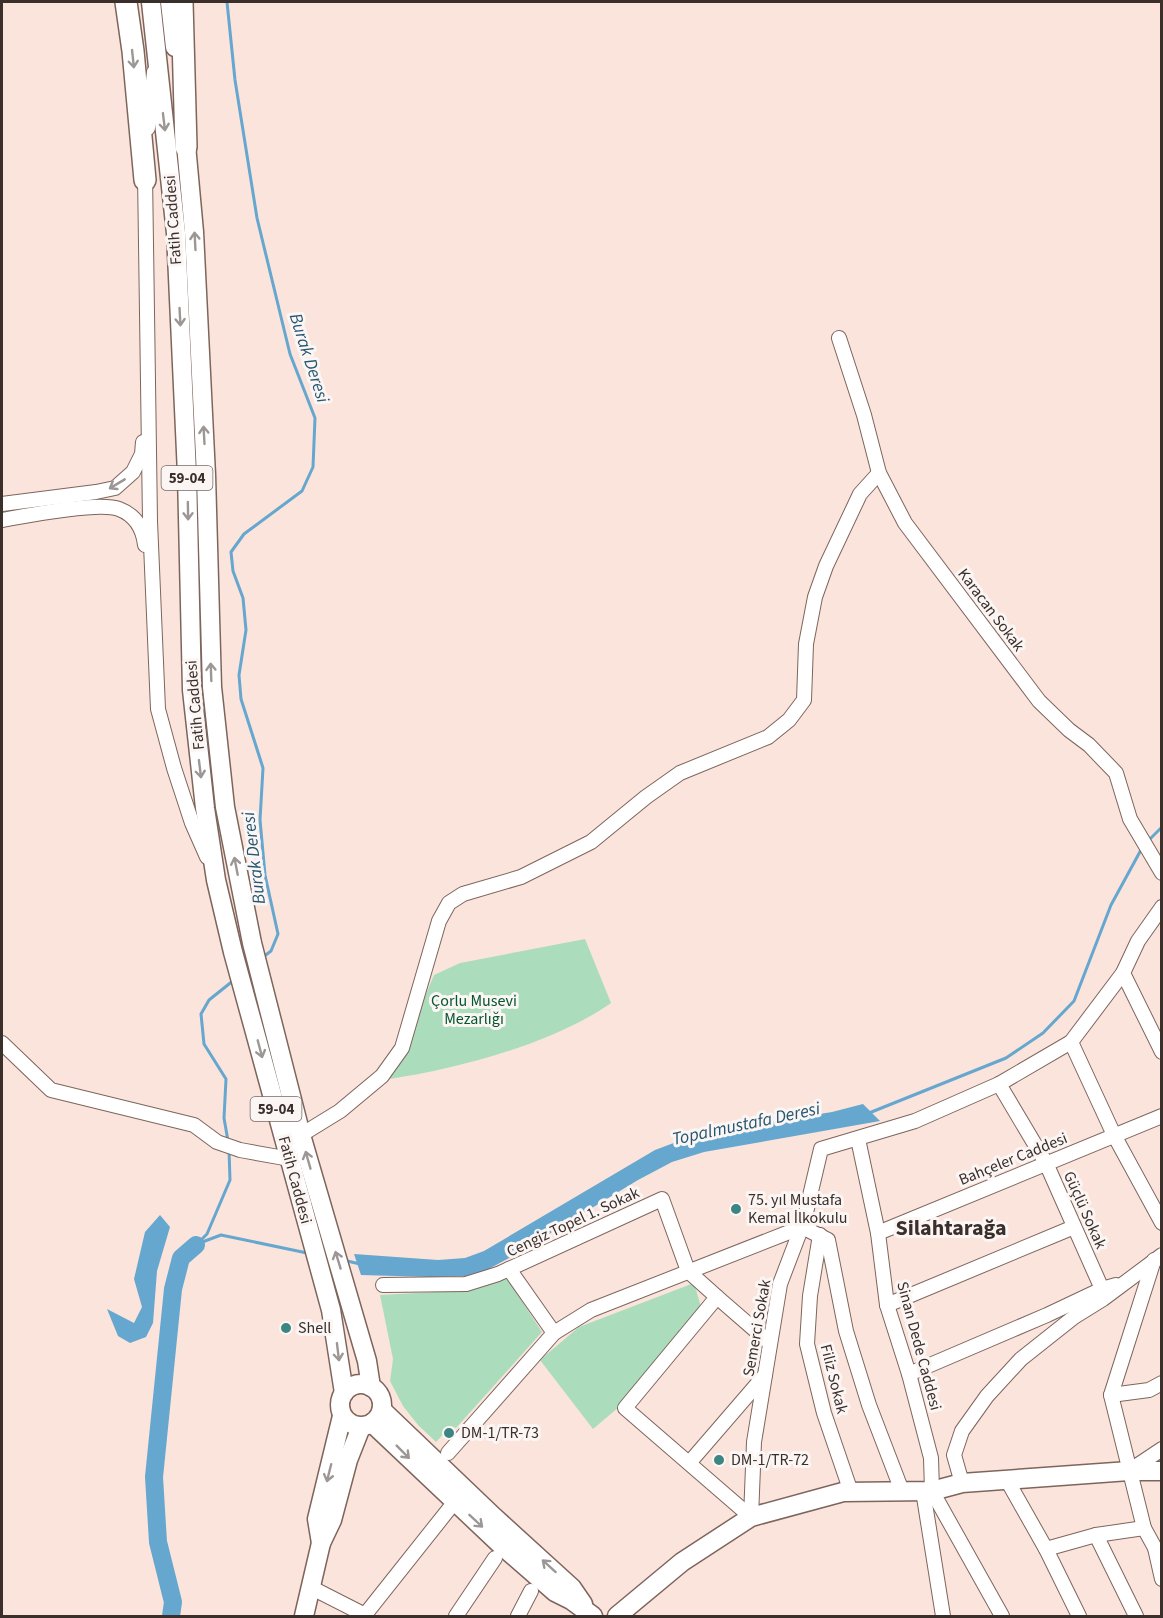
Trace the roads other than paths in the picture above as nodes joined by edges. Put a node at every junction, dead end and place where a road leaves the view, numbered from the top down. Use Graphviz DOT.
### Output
graph roads {
  1 [pos="126,2"];
  2 [pos="151,2"];
  3 [pos="170,2"];
  4 [pos="182,2"];
  5 [pos="156,52"];
  6 [pos="186,147"];
  7 [pos="145,180"];
  8 [pos="839,338"];
  9 [pos="148,395"];
  10 [pos="879,473"];
  11 [pos="2,504"];
  12 [pos="2,520"];
  13 [pos="152,577"];
  14 [pos="1161,873"];
  15 [pos="216,880"];
  16 [pos="1161,907"];
  17 [pos="1123,973"];
  18 [pos="1071,1042"];
  19 [pos="2,1043"];
  20 [pos="1161,1052"];
  21 [pos="999,1084"];
  22 [pos="1161,1116"];
  23 [pos="301,1135"];
  24 [pos="1113,1135"];
  25 [pos="858,1139"];
  26 [pos="290,1159"];
  27 [pos="1046,1163"];
  28 [pos="1161,1223"];
  29 [pos="802,1227"];
  30 [pos="1074,1227"];
  31 [pos="878,1233"];
  32 [pos="820,1235"];
  33 [pos="1158,1258"];
  34 [pos="509,1269"];
  35 [pos="688,1271"];
  36 [pos="1126,1282"];
  37 [pos="383,1286"];
  38 [pos="1102,1289"];
  39 [pos="717,1297"];
  40 [pos="887,1305"];
  41 [pos="554,1333"];
  42 [pos="770,1342"];
  43 [pos="367,1361"];
  44 [pos="909,1374"];
  45 [pos="765,1375"];
  46 [pos="1161,1383"];
  47 [pos="371,1387"];
  48 [pos="344,1393"];
  49 [pos="1110,1395"];
  50 [pos="342,1416"];
  51 [pos="372,1420"];
  52 [pos="400,1428"];
  53 [pos="1161,1449"];
  54 [pos="448,1453"];
  55 [pos="690,1462"];
  56 [pos="1129,1471"];
  57 [pos="1161,1471"];
  58 [pos="1007,1480"];
  59 [pos="962,1483"];
  60 [pos="902,1491"];
  61 [pos="928,1491"];
  62 [pos="851,1492"];
  63 [pos="449,1509"];
  64 [pos="751,1517"];
  65 [pos="1144,1528"];
  66 [pos="1096,1535"];
  67 [pos="321,1543"];
  68 [pos="1046,1549"];
  69 [pos="1158,1550"];
  70 [pos="495,1558"];
  71 [pos="1161,1579"];
  72 [pos="310,1587"];
  73 [pos="531,1592"];
  74 [pos="590,1613"];
  75 [pos="364,1616"];
  76 [pos="304,1617"];
  77 [pos="456,1617"];
  78 [pos="518,1617"];
  79 [pos="617,1617"];
  80 [pos="943,1617"];
  81 [pos="1002,1617"];
  82 [pos="1079,1617"];
  83 [pos="1136,1617"];
  1 -- 7 [label="highway, one-way"];
  2 -- 5 [label="main road, Fatih Caddesi / 59-04"];
  3 -- 6 [label="main road, Fatih Caddesi / 59-04"];
  4 -- 6 [label="highway"];
  5 -- 7 [label="street"];
  5 -- 15 [label="main road, Fatih Caddesi / 59-04, one-way"];
  23 -- 6 [label="main road, Fatih Caddesi / 59-04, one-way"];
  7 -- 9 [label="street"];
  8 -- 10 [label="street, Karacan Sokak"];
  9 -- 11 [label="street, one-way"];
  9 -- 13 [label="street"];
  10 -- 14 [label="street, Karacan Sokak"];
  10 -- 23 [label="street"];
  12 -- 13 [label="street"];
  13 -- 15 [label="street"];
  15 -- 26 [label="main road, Fatih Caddesi / 59-04, one-way"];
  16 -- 17 [label="street"];
  17 -- 18 [label="street"];
  17 -- 20 [label="street"];
  18 -- 21 [label="street"];
  18 -- 24 [label="street"];
  19 -- 26 [label="street"];
  21 -- 25 [label="street"];
  21 -- 27 [label="street, Güçlü Sokak"];
  22 -- 24 [label="street, Bahçeler Caddesi"];
  43 -- 23 [label="main road, Fatih Caddesi / 59-04, one-way"];
  24 -- 27 [label="street, Bahçeler Caddesi"];
  24 -- 28 [label="street"];
  25 -- 29 [label="street, Semerci Sokak"];
  25 -- 31 [label="street, Sinan Dede Caddesi"];
  26 -- 48 [label="main road, Fatih Caddesi / 59-04, one-way"];
  27 -- 30 [label="street, Güçlü Sokak"];
  27 -- 31 [label="street, Bahçeler Caddesi"];
  29 -- 32 [label="street"];
  29 -- 35 [label="street"];
  29 -- 42 [label="street, Semerci Sokak"];
  30 -- 38 [label="street, Güçlü Sokak"];
  30 -- 40 [label="street"];
  31 -- 40 [label="street, Sinan Dede Caddesi"];
  32 -- 60 [label="street"];
  32 -- 62 [label="street, Filiz Sokak"];
  33 -- 36 [label="street"];
  33 -- 49 [label="street"];
  34 -- 35 [label="street, Cengiz Topel 1. Sokak"];
  34 -- 37 [label="street, Cengiz Topel 1. Sokak"];
  34 -- 41 [label="street"];
  35 -- 39 [label="street, Cengiz Topel 1. Sokak"];
  35 -- 41 [label="street"];
  36 -- 38 [label="street"];
  36 -- 59 [label="street"];
  38 -- 44 [label="street"];
  39 -- 42 [label="street, Cengiz Topel 1. Sokak"];
  39 -- 55 [label="street"];
  40 -- 44 [label="street, Sinan Dede Caddesi"];
  41 -- 54 [label="street"];
  42 -- 45 [label="street, Semerci Sokak"];
  43 -- 47 [label="main road, Fatih Caddesi"];
  43 -- 52 [label="main road"];
  44 -- 61 [label="street, Sinan Dede Caddesi"];
  45 -- 55 [label="street"];
  45 -- 64 [label="street, Semerci Sokak"];
  46 -- 49 [label="street"];
  47 -- 48 [label="main road"];
  47 -- 51 [label="main road"];
  48 -- 50 [label="main road"];
  49 -- 56 [label="street"];
  50 -- 51 [label="main road"];
  50 -- 67 [label="main road, one-way"];
  51 -- 52 [label="main road"];
  51 -- 67 [label="main road"];
  51 -- 74 [label="main road, one-way"];
  74 -- 52 [label="main road, one-way"];
  53 -- 56 [label="street"];
  55 -- 64 [label="street"];
  56 -- 57 [label="main road"];
  56 -- 58 [label="main road"];
  56 -- 65 [label="street"];
  58 -- 59 [label="main road"];
  58 -- 68 [label="street"];
  59 -- 61 [label="main road"];
  60 -- 61 [label="main road"];
  60 -- 62 [label="main road"];
  61 -- 80 [label="street, Sinan Dede Caddesi"];
  61 -- 81 [label="street"];
  62 -- 64 [label="main road"];
  63 -- 75 [label="street"];
  64 -- 79 [label="main road"];
  65 -- 66 [label="street"];
  65 -- 69 [label="street"];
  66 -- 68 [label="street"];
  66 -- 83 [label="street"];
  67 -- 72 [label="main road"];
  68 -- 82 [label="street"];
  69 -- 71 [label="street"];
  70 -- 77 [label="street"];
  72 -- 75 [label="street"];
  72 -- 76 [label="main road"];
  73 -- 78 [label="street"];
}
